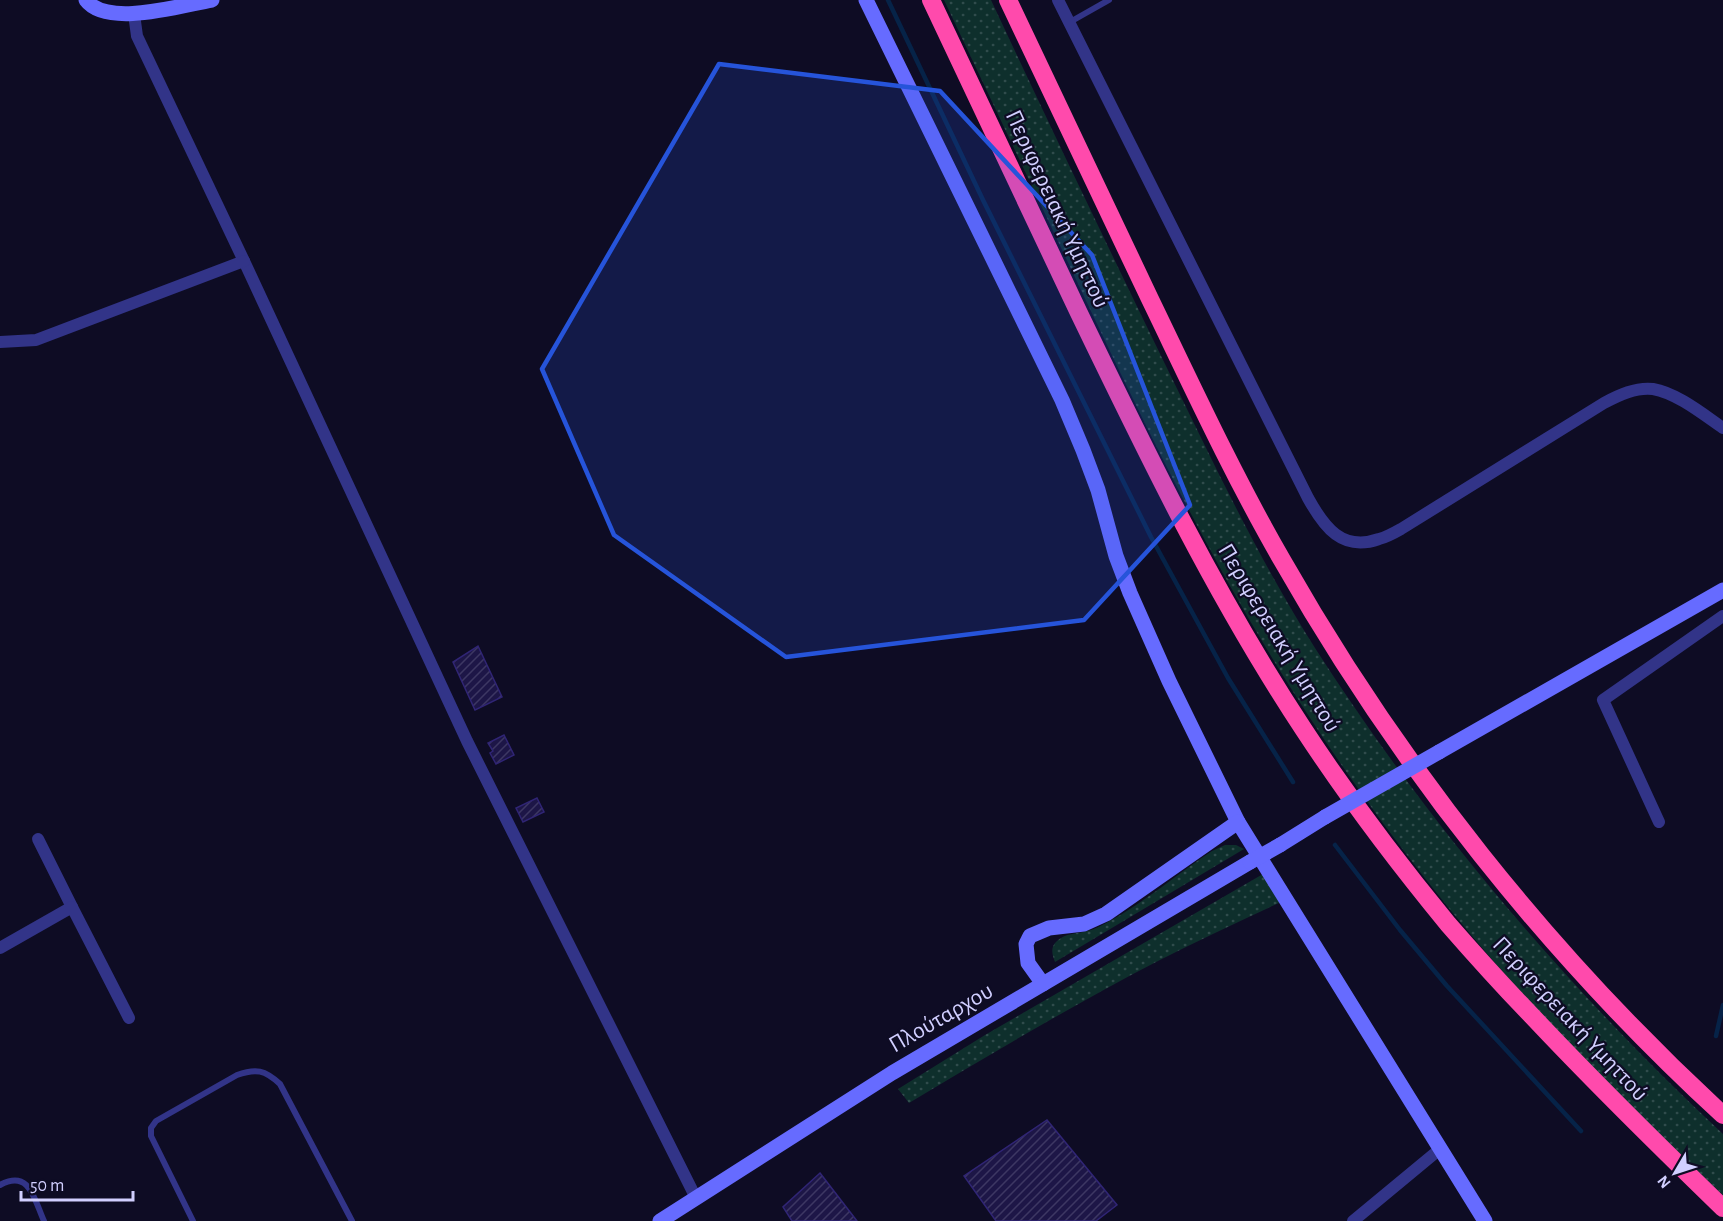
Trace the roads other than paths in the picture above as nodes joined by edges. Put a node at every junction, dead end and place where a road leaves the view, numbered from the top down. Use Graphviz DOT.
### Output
graph roads {
  1 [pos="86,0"];
  2 [pos="212,0"];
  3 [pos="866,0"];
  4 [pos="931,0"];
  5 [pos="1008,0"];
  6 [pos="1058,0"];
  7 [pos="1109,0"];
  8 [pos="134,14"];
  9 [pos="1069,22"];
  10 [pos="244,261"];
  11 [pos="0,342"];
  12 [pos="1723,428"];
  13 [pos="1723,590"];
  14 [pos="1723,616"];
  15 [pos="1238,822"];
  16 [pos="1659,822"];
  17 [pos="38,839"];
  18 [pos="72,907"];
  19 [pos="0,948"];
  20 [pos="1042,984"];
  21 [pos="129,1018"];
  22 [pos="1723,1115"];
  23 [pos="1440,1149"];
  24 [pos="0,1185"];
  25 [pos="696,1198"];
  26 [pos="1723,1208"];
  27 [pos="44,1221"];
  28 [pos="193,1221"];
  29 [pos="352,1221"];
  30 [pos="660,1221"];
  31 [pos="1353,1221"];
  32 [pos="1485,1221"];
  1 -- 8 [label="street"];
  2 -- 8 [label="street"];
  3 -- 15 [label="street"];
  4 -- 26 [label="highway, Περιφερειακή Υμηττού"];
  5 -- 22 [label="highway, Περιφερειακή Υμηττού"];
  6 -- 9 [label="street"];
  7 -- 9 [label="lane"];
  8 -- 10 [label="street"];
  9 -- 12 [label="street"];
  10 -- 11 [label="street"];
  10 -- 25 [label="street"];
  13 -- 20 [label="street, Πλούταρχου, bridge"];
  14 -- 16 [label="street"];
  15 -- 20 [label="street"];
  15 -- 23 [label="street"];
  17 -- 18 [label="street"];
  18 -- 19 [label="street"];
  18 -- 21 [label="street"];
  20 -- 25 [label="street, Πλούταρχου"];
  23 -- 31 [label="street"];
  23 -- 32 [label="street"];
  24 -- 27 [label="lane"];
  25 -- 30 [label="street, Πλούταρχου"];
  28 -- 29 [label="lane"];
}
